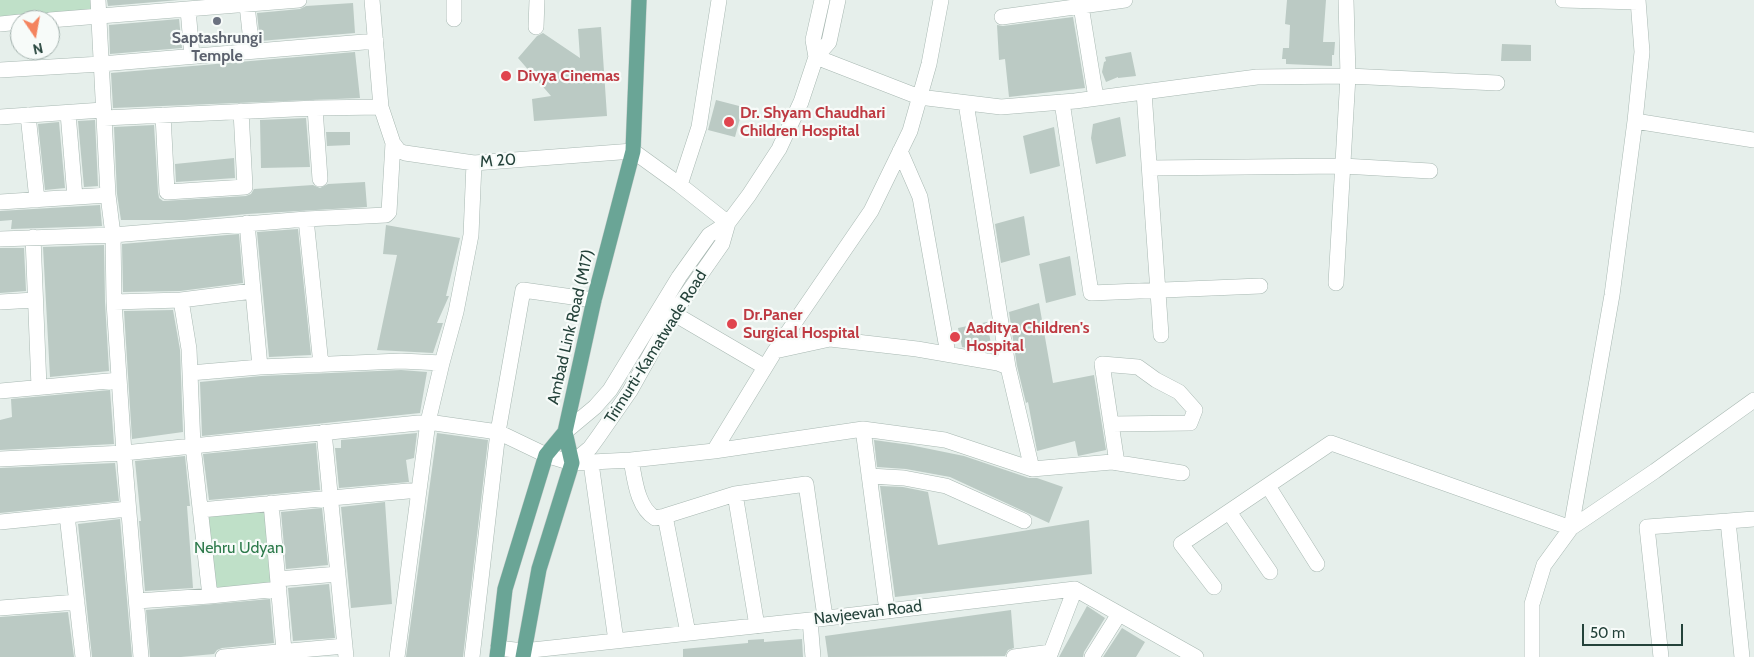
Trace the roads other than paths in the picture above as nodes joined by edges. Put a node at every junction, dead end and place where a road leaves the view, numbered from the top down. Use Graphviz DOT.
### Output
graph roads {
  1 [pos="98,0"];
  2 [pos="298,0"];
  3 [pos="372,0"];
  4 [pos="454,0"];
  5 [pos="537,0"];
  6 [pos="639,0"];
  7 [pos="719,0"];
  8 [pos="822,0"];
  9 [pos="838,0"];
  10 [pos="941,0"];
  11 [pos="1125,0"];
  12 [pos="1346,0"];
  13 [pos="1563,0"];
  14 [pos="1588,1"];
  15 [pos="1638,1"];
  16 [pos="247,4"];
  17 [pos="1082,6"];
  18 [pos="188,9"];
  19 [pos="98,17"];
  20 [pos="1002,17"];
  21 [pos="60,19"];
  22 [pos="454,19"];
  23 [pos="536,27"];
  24 [pos="376,41"];
  25 [pos="252,51"];
  26 [pos="192,56"];
  27 [pos="816,57"];
  28 [pos="101,64"];
  29 [pos="0,70"];
  30 [pos="1348,76"];
  31 [pos="1497,84"];
  32 [pos="1144,92"];
  33 [pos="919,98"];
  34 [pos="1096,98"];
  35 [pos="1062,102"];
  36 [pos="966,103"];
  37 [pos="381,107"];
  38 [pos="315,108"];
  39 [pos="240,112"];
  40 [pos="68,113"];
  41 [pos="103,114"];
  42 [pos="28,115"];
  43 [pos="163,115"];
  44 [pos="0,117"];
  45 [pos="1635,121"];
  46 [pos="1754,140"];
  47 [pos="393,143"];
  48 [pos="633,151"];
  49 [pos="900,151"];
  50 [pos="474,163"];
  51 [pos="1343,166"];
  52 [pos="1150,168"];
  53 [pos="1430,171"];
  54 [pos="320,178"];
  55 [pos="680,185"];
  56 [pos="108,195"];
  57 [pos="74,197"];
  58 [pos="37,200"];
  59 [pos="0,202"];
  60 [pos="306,219"];
  61 [pos="247,223"];
  62 [pos="728,223"];
  63 [pos="113,235"];
  64 [pos="33,237"];
  65 [pos="0,239"];
  66 [pos="1336,283"];
  67 [pos="1260,286"];
  68 [pos="253,291"];
  69 [pos="1158,291"];
  70 [pos="35,300"];
  71 [pos="181,300"];
  72 [pos="594,300"];
  73 [pos="0,302"];
  74 [pos="114,302"];
  75 [pos="667,310"];
  76 [pos="1161,335"];
  77 [pos="775,351"];
  78 [pos="948,354"];
  79 [pos="442,363"];
  80 [pos="321,365"];
  81 [pos="260,367"];
  82 [pos="765,367"];
  83 [pos="1008,367"];
  84 [pos="190,373"];
  85 [pos="119,380"];
  86 [pos="39,388"];
  87 [pos="0,391"];
  88 [pos="1754,400"];
  89 [pos="1754,410"];
  90 [pos="1738,412"];
  91 [pos="428,422"];
  92 [pos="1112,424"];
  93 [pos="863,430"];
  94 [pos="324,432"];
  95 [pos="498,432"];
  96 [pos="565,432"];
  97 [pos="193,446"];
  98 [pos="714,451"];
  99 [pos="124,452"];
  100 [pos="546,455"];
  101 [pos="0,459"];
  102 [pos="632,460"];
  103 [pos="572,463"];
  104 [pos="591,463"];
  105 [pos="1118,463"];
  106 [pos="1032,469"];
  107 [pos="1182,472"];
  108 [pos="869,476"];
  109 [pos="1268,486"];
  110 [pos="419,490"];
  111 [pos="735,494"];
  112 [pos="330,498"];
  113 [pos="271,503"];
  114 [pos="128,509"];
  115 [pos="200,510"];
  116 [pos="1229,512"];
  117 [pos="67,515"];
  118 [pos="665,516"];
  119 [pos="1754,519"];
  120 [pos="1024,521"];
  121 [pos="1728,521"];
  122 [pos="0,522"];
  123 [pos="1571,528"];
  124 [pos="1318,564"];
  125 [pos="1270,572"];
  126 [pos="338,574"];
  127 [pos="278,584"];
  128 [pos="1214,587"];
  129 [pos="1075,589"];
  130 [pos="210,596"];
  131 [pos="0,601"];
  132 [pos="137,601"];
  133 [pos="77,602"];
  134 [pos="0,608"];
  135 [pos="887,611"];
  136 [pos="1120,614"];
  137 [pos="818,619"];
  138 [pos="757,626"];
  139 [pos="688,633"];
  140 [pos="616,641"];
  141 [pos="284,651"];
  142 [pos="346,651"];
  143 [pos="497,653"];
  144 [pos="523,654"];
  145 [pos="1050,654"];
  146 [pos="83,657"];
  147 [pos="141,657"];
  148 [pos="223,657"];
  149 [pos="397,657"];
  150 [pos="472,657"];
  151 [pos="813,657"];
  152 [pos="1014,657"];
  153 [pos="1092,657"];
  154 [pos="1196,657"];
  155 [pos="1532,657"];
  156 [pos="1661,657"];
  157 [pos="1742,657"];
  1 -- 19 [label="street"];
  2 -- 16 [label="street"];
  3 -- 24 [label="street"];
  4 -- 22 [label="street"];
  5 -- 23 [label="street"];
  6 -- 48 [label="main road, Ambad Link Road (M17)"];
  7 -- 55 [label="street"];
  8 -- 27 [label="street, Trimurti-Kamatwade Road"];
  9 -- 27 [label="street, Trimurti-Kamatwade Road"];
  10 -- 33 [label="street"];
  11 -- 17 [label="street"];
  12 -- 30 [label="street"];
  13 -- 14 [label="street"];
  14 -- 15 [label="street"];
  15 -- 45 [label="street"];
  16 -- 18 [label="street"];
  16 -- 25 [label="street"];
  17 -- 20 [label="street"];
  17 -- 34 [label="street"];
  18 -- 19 [label="street"];
  18 -- 26 [label="street"];
  19 -- 21 [label="street"];
  19 -- 28 [label="street"];
  24 -- 25 [label="street"];
  24 -- 37 [label="street"];
  25 -- 26 [label="street"];
  26 -- 28 [label="street"];
  27 -- 33 [label="street"];
  27 -- 62 [label="street, Trimurti-Kamatwade Road"];
  28 -- 29 [label="street"];
  28 -- 41 [label="street"];
  30 -- 31 [label="street"];
  30 -- 32 [label="street"];
  30 -- 51 [label="street"];
  32 -- 34 [label="street"];
  32 -- 52 [label="street"];
  33 -- 36 [label="street"];
  33 -- 49 [label="street"];
  34 -- 35 [label="street"];
  35 -- 36 [label="street"];
  35 -- 69 [label="street"];
  36 -- 83 [label="street"];
  37 -- 38 [label="street"];
  37 -- 47 [label="street"];
  38 -- 39 [label="street"];
  38 -- 54 [label="street"];
  39 -- 43 [label="street"];
  39 -- 43 [label="street"];
  40 -- 41 [label="street"];
  40 -- 42 [label="street"];
  40 -- 57 [label="street"];
  41 -- 43 [label="street"];
  41 -- 56 [label="street"];
  42 -- 44 [label="street"];
  42 -- 58 [label="street"];
  45 -- 46 [label="street"];
  45 -- 123 [label="street"];
  47 -- 50 [label="street, M 20"];
  47 -- 60 [label="street"];
  48 -- 50 [label="street, M 20"];
  48 -- 55 [label="street"];
  48 -- 72 [label="main road, Ambad Link Road (M17)"];
  49 -- 77 [label="street"];
  49 -- 78 [label="street"];
  50 -- 79 [label="street"];
  51 -- 52 [label="street"];
  51 -- 53 [label="street"];
  51 -- 66 [label="street"];
  52 -- 69 [label="street"];
  55 -- 62 [label="street"];
  56 -- 57 [label="street"];
  56 -- 63 [label="street"];
  57 -- 58 [label="street"];
  58 -- 59 [label="street"];
  60 -- 61 [label="street"];
  60 -- 80 [label="street"];
  61 -- 63 [label="street"];
  61 -- 68 [label="street"];
  62 -- 75 [label="street, Trimurti-Kamatwade Road"];
  63 -- 64 [label="street"];
  63 -- 74 [label="street"];
  64 -- 65 [label="street"];
  64 -- 70 [label="street"];
  67 -- 69 [label="street"];
  68 -- 71 [label="street"];
  68 -- 81 [label="street"];
  69 -- 76 [label="street"];
  70 -- 73 [label="street"];
  70 -- 86 [label="street"];
  71 -- 74 [label="street"];
  71 -- 84 [label="street"];
  72 -- 95 [label="street"];
  72 -- 96 [label="main road, Ambad Link Road (M17)"];
  74 -- 85 [label="street"];
  75 -- 82 [label="street"];
  75 -- 96 [label="street, Trimurti-Kamatwade Road"];
  75 -- 103 [label="street, Trimurti-Kamatwade Road"];
  77 -- 78 [label="street"];
  77 -- 82 [label="street"];
  78 -- 83 [label="street"];
  79 -- 80 [label="street"];
  79 -- 91 [label="street"];
  80 -- 81 [label="street"];
  81 -- 84 [label="street"];
  82 -- 98 [label="street"];
  83 -- 106 [label="street"];
  84 -- 97 [label="street"];
  85 -- 86 [label="street"];
  85 -- 99 [label="street"];
  86 -- 87 [label="street"];
  88 -- 90 [label="street"];
  89 -- 90 [label="street"];
  90 -- 123 [label="street"];
  91 -- 94 [label="street"];
  91 -- 95 [label="street"];
  91 -- 110 [label="street"];
  92 -- 92 [label="street"];
  92 -- 105 [label="street"];
  93 -- 98 [label="street"];
  93 -- 106 [label="street"];
  93 -- 108 [label="street"];
  94 -- 97 [label="street"];
  94 -- 112 [label="street"];
  95 -- 100 [label="street"];
  95 -- 150 [label="street"];
  96 -- 100 [label="main road"];
  96 -- 103 [label="main road, Ambad Link Road (M17)"];
  97 -- 99 [label="street"];
  97 -- 115 [label="street"];
  98 -- 102 [label="street"];
  99 -- 101 [label="street"];
  99 -- 114 [label="street"];
  100 -- 103 [label="street"];
  100 -- 143 [label="main road"];
  102 -- 104 [label="street"];
  102 -- 118 [label="street"];
  103 -- 104 [label="street"];
  103 -- 144 [label="main road"];
  104 -- 140 [label="street"];
  105 -- 106 [label="street"];
  105 -- 107 [label="street"];
  108 -- 120 [label="street"];
  108 -- 135 [label="street"];
  109 -- 116 [label="street"];
  109 -- 123 [label="street"];
  109 -- 124 [label="street"];
  110 -- 112 [label="street"];
  110 -- 149 [label="street"];
  111 -- 118 [label="street"];
  111 -- 137 [label="street"];
  111 -- 138 [label="street"];
  112 -- 113 [label="street"];
  112 -- 126 [label="street"];
  113 -- 115 [label="street"];
  113 -- 127 [label="street"];
  114 -- 117 [label="street"];
  114 -- 132 [label="street"];
  115 -- 130 [label="street"];
  116 -- 125 [label="street"];
  116 -- 128 [label="street"];
  117 -- 122 [label="street"];
  117 -- 133 [label="street"];
  118 -- 139 [label="street"];
  119 -- 121 [label="street"];
  121 -- 156 [label="street"];
  121 -- 157 [label="street"];
  123 -- 155 [label="street"];
  126 -- 127 [label="street"];
  126 -- 142 [label="street"];
  127 -- 130 [label="street"];
  127 -- 141 [label="street"];
  129 -- 135 [label="street, Navjeevan Road"];
  129 -- 136 [label="street"];
  129 -- 145 [label="street"];
  130 -- 132 [label="street"];
  131 -- 134 [label="street"];
  132 -- 147 [label="street"];
  133 -- 134 [label="street"];
  133 -- 146 [label="street"];
  135 -- 137 [label="street, Navjeevan Road"];
  136 -- 153 [label="street"];
  136 -- 154 [label="street"];
  137 -- 138 [label="street, Navjeevan Road"];
  137 -- 151 [label="street"];
  138 -- 139 [label="street, Navjeevan Road"];
  139 -- 140 [label="street, Navjeevan Road"];
  140 -- 144 [label="street, Navjeevan Road"];
  141 -- 142 [label="street"];
  141 -- 148 [label="street"];
  143 -- 144 [label="street, Navjeevan Road"];
  145 -- 152 [label="street"];
}
